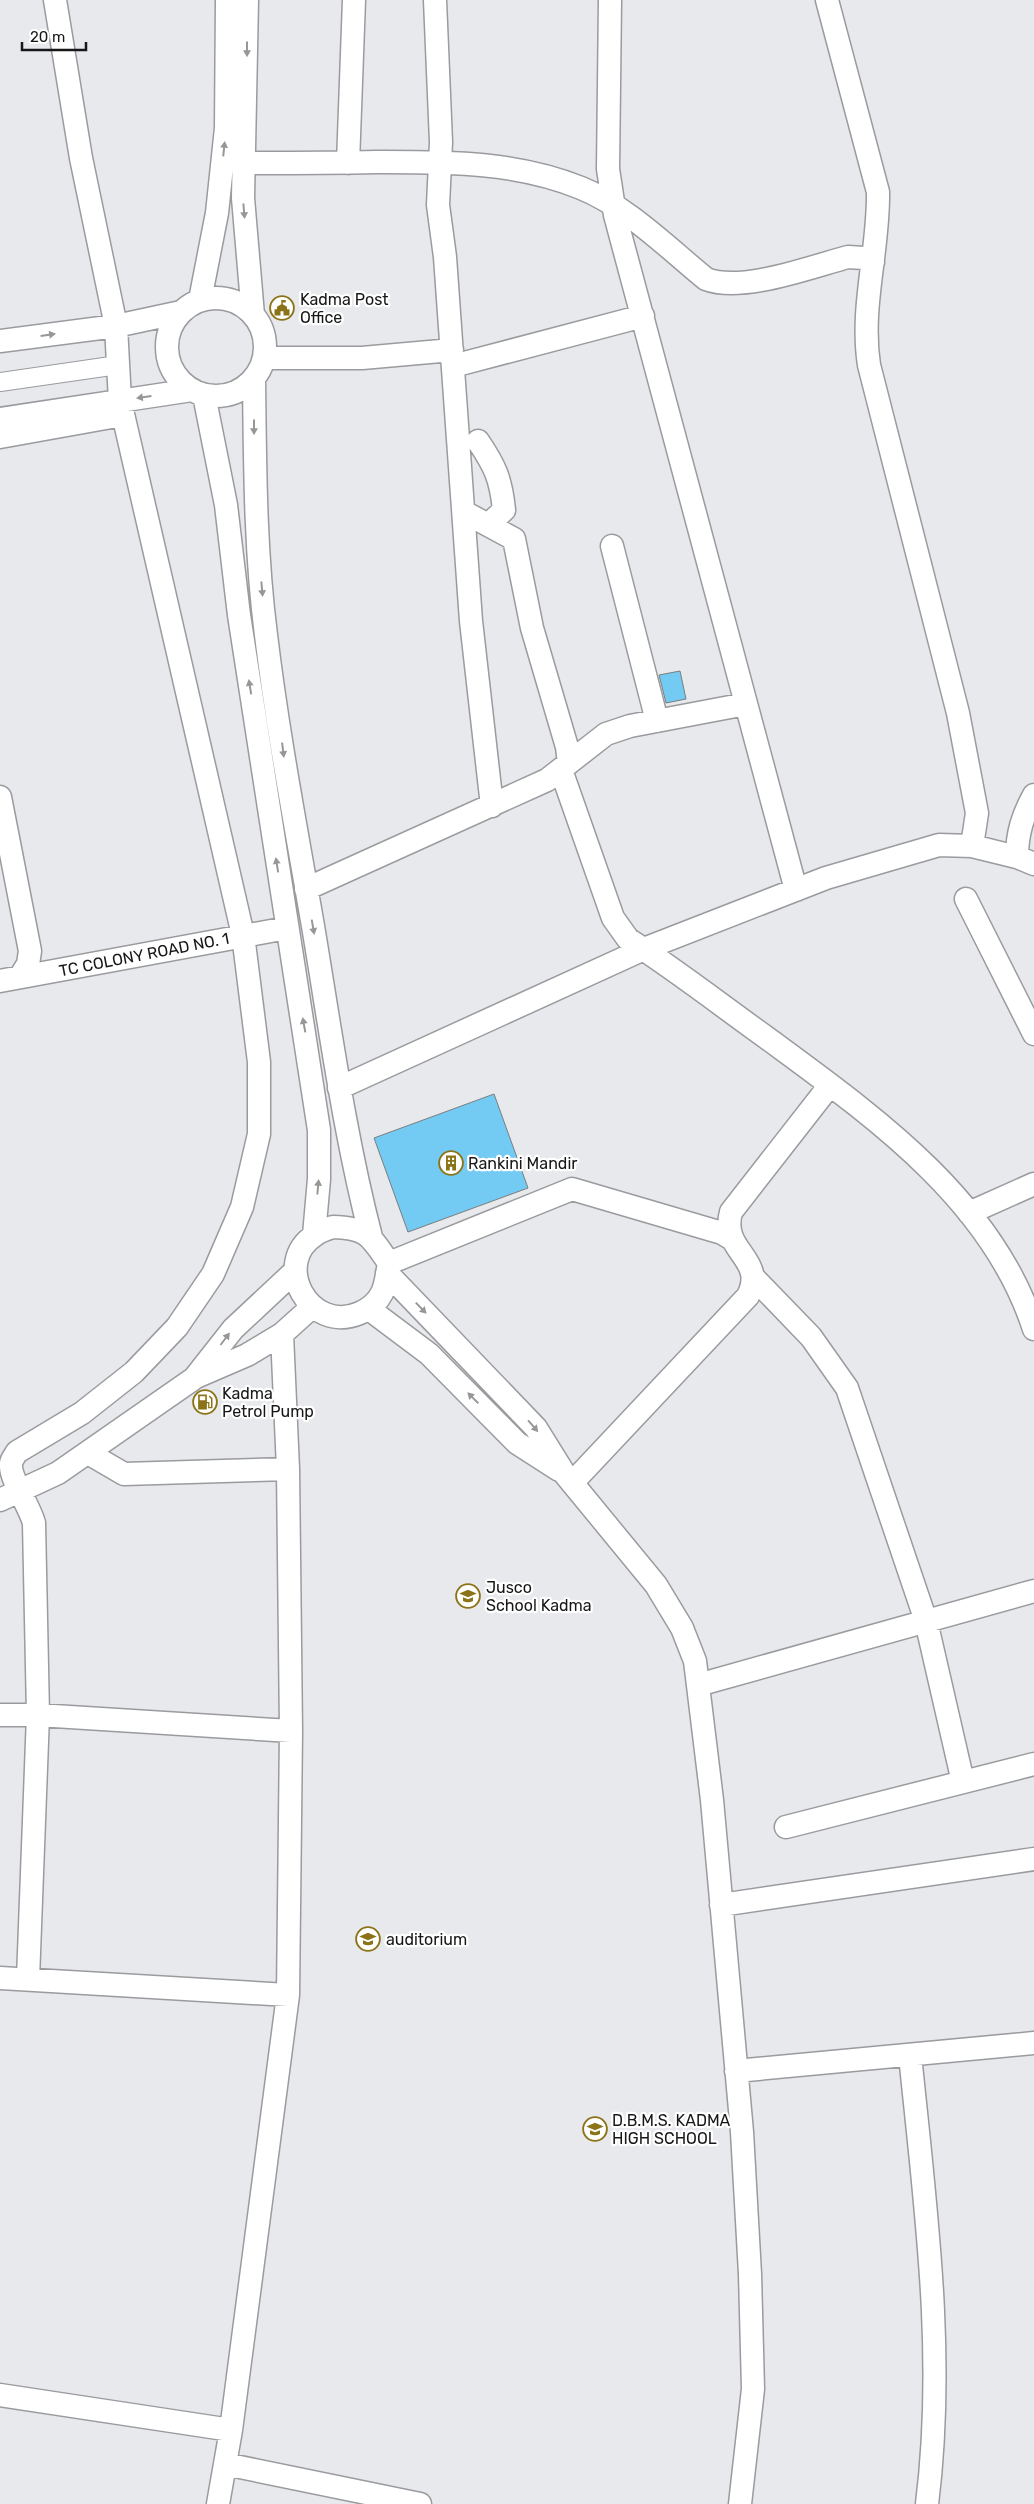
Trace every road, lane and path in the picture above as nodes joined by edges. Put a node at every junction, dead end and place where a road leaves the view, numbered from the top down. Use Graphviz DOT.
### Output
graph roads {
  1 [pos="55,0"];
  2 [pos="227,0"];
  3 [pos="247,0"];
  4 [pos="354,0"];
  5 [pos="435,0"];
  6 [pos="610,0"];
  7 [pos="827,0"];
  8 [pos="441,162"];
  9 [pos="244,163"];
  10 [pos="348,163"];
  11 [pos="614,205"];
  12 [pos="873,262"];
  13 [pos="200,300"];
  14 [pos="181,312"];
  15 [pos="253,315"];
  16 [pos="643,316"];
  17 [pos="116,326"];
  18 [pos="0,341"];
  19 [pos="264,358"];
  20 [pos="452,358"];
  21 [pos="118,365"];
  22 [pos="254,378"];
  23 [pos="0,382"];
  24 [pos="198,393"];
  25 [pos="121,408"];
  26 [pos="0,419"];
  27 [pos="0,437"];
  28 [pos="478,441"];
  29 [pos="464,512"];
  30 [pos="488,525"];
  31 [pos="612,546"];
  32 [pos="746,704"];
  33 [pos="657,721"];
  34 [pos="565,767"];
  35 [pos="1034,795"];
  36 [pos="0,797"];
  37 [pos="492,806"];
  38 [pos="972,846"];
  39 [pos="1026,861"];
  40 [pos="306,889"];
  41 [pos="796,890"];
  42 [pos="966,899"];
  43 [pos="287,928"];
  44 [pos="243,936"];
  45 [pos="644,949"];
  46 [pos="10,979"];
  47 [pos="1034,1034"];
  48 [pos="830,1085"];
  49 [pos="339,1088"];
  50 [pos="1034,1184"];
  51 [pos="968,1213"];
  52 [pos="314,1235"];
  53 [pos="371,1237"];
  54 [pos="732,1239"];
  55 [pos="388,1268"];
  56 [pos="295,1270"];
  57 [pos="754,1278"];
  58 [pos="312,1307"];
  59 [pos="369,1309"];
  60 [pos="1034,1329"];
  61 [pos="282,1334"];
  62 [pos="196,1377"];
  63 [pos="88,1452"];
  64 [pos="288,1469"];
  65 [pos="568,1478"];
  66 [pos="22,1491"];
  67 [pos="0,1500"];
  68 [pos="1034,1591"];
  69 [pos="926,1621"];
  70 [pos="698,1685"];
  71 [pos="0,1715"];
  72 [pos="38,1715"];
  73 [pos="291,1731"];
  74 [pos="1034,1764"];
  75 [pos="963,1782"];
  76 [pos="786,1827"];
  77 [pos="1034,1860"];
  78 [pos="721,1905"];
  79 [pos="0,1978"];
  80 [pos="28,1979"];
  81 [pos="288,1995"];
  82 [pos="1034,2043"];
  83 [pos="910,2055"];
  84 [pos="736,2072"];
  85 [pos="0,2396"];
  86 [pos="231,2430"];
  87 [pos="225,2464"];
  88 [pos="411,2503"];
  89 [pos="218,2504"];
  90 [pos="740,2504"];
  91 [pos="927,2504"];
  1 -- 17 [label="street"];
  13 -- 2 [label="street, one-way"];
  3 -- 9 [label="street, one-way"];
  4 -- 10 [label="street"];
  5 -- 8 [label="street"];
  6 -- 11 [label="street"];
  7 -- 12 [label="street"];
  8 -- 10 [label="street"];
  8 -- 11 [label="street"];
  8 -- 20 [label="street"];
  9 -- 10 [label="street"];
  9 -- 15 [label="street, one-way"];
  11 -- 12 [label="street"];
  11 -- 16 [label="street"];
  12 -- 38 [label="street"];
  13 -- 14 [label="street"];
  13 -- 15 [label="street"];
  14 -- 17 [label="street"];
  14 -- 24 [label="street"];
  15 -- 19 [label="street"];
  16 -- 20 [label="street"];
  16 -- 32 [label="street"];
  18 -- 17 [label="street, one-way"];
  17 -- 21 [label="street"];
  19 -- 20 [label="street"];
  19 -- 22 [label="street"];
  20 -- 29 [label="street"];
  21 -- 23 [label="street"];
  21 -- 25 [label="street"];
  22 -- 24 [label="street"];
  22 -- 40 [label="street, one-way"];
  24 -- 25 [label="street, one-way"];
  43 -- 24 [label="street, one-way"];
  25 -- 26 [label="street"];
  25 -- 27 [label="street"];
  25 -- 44 [label="street"];
  28 -- 30 [label="street"];
  29 -- 30 [label="street"];
  29 -- 37 [label="street"];
  30 -- 34 [label="street"];
  31 -- 33 [label="street"];
  32 -- 33 [label="street"];
  32 -- 41 [label="street"];
  33 -- 34 [label="street"];
  34 -- 37 [label="street"];
  34 -- 45 [label="street"];
  35 -- 39 [label="street"];
  36 -- 46 [label="street"];
  37 -- 40 [label="street"];
  38 -- 39 [label="street"];
  38 -- 41 [label="street"];
  40 -- 49 [label="street, one-way"];
  41 -- 45 [label="street"];
  42 -- 47 [label="street"];
  43 -- 44 [label="street, TC COLONY ROAD NO. 1"];
  52 -- 43 [label="street, one-way"];
  44 -- 46 [label="street, TC COLONY ROAD NO. 1"];
  44 -- 66 [label="street"];
  45 -- 48 [label="street"];
  45 -- 49 [label="street"];
  48 -- 51 [label="street"];
  48 -- 54 [label="street"];
  49 -- 53 [label="street"];
  50 -- 51 [label="street"];
  51 -- 60 [label="street"];
  52 -- 53 [label="street"];
  52 -- 56 [label="street"];
  53 -- 55 [label="street"];
  54 -- 55 [label="street"];
  54 -- 57 [label="street"];
  55 -- 59 [label="street"];
  55 -- 65 [label="street, one-way"];
  56 -- 58 [label="street"];
  62 -- 56 [label="street, one-way"];
  57 -- 65 [label="street"];
  57 -- 69 [label="street"];
  58 -- 59 [label="street"];
  58 -- 61 [label="street"];
  65 -- 59 [label="street, one-way"];
  61 -- 62 [label="street"];
  61 -- 64 [label="street"];
  62 -- 63 [label="street"];
  63 -- 64 [label="street"];
  63 -- 66 [label="street"];
  64 -- 73 [label="street"];
  65 -- 70 [label="street"];
  66 -- 67 [label="street"];
  66 -- 72 [label="street"];
  68 -- 69 [label="street"];
  69 -- 70 [label="street"];
  69 -- 75 [label="street"];
  70 -- 78 [label="street"];
  71 -- 72 [label="street"];
  72 -- 73 [label="street"];
  72 -- 80 [label="street"];
  73 -- 81 [label="street"];
  74 -- 75 [label="street"];
  75 -- 76 [label="street"];
  77 -- 78 [label="street"];
  78 -- 84 [label="street"];
  79 -- 80 [label="street"];
  80 -- 81 [label="street"];
  81 -- 86 [label="street"];
  82 -- 83 [label="street"];
  83 -- 84 [label="street"];
  83 -- 91 [label="street"];
  84 -- 90 [label="street"];
  85 -- 86 [label="street"];
  86 -- 87 [label="street"];
  87 -- 88 [label="street"];
  87 -- 89 [label="street"];
}
